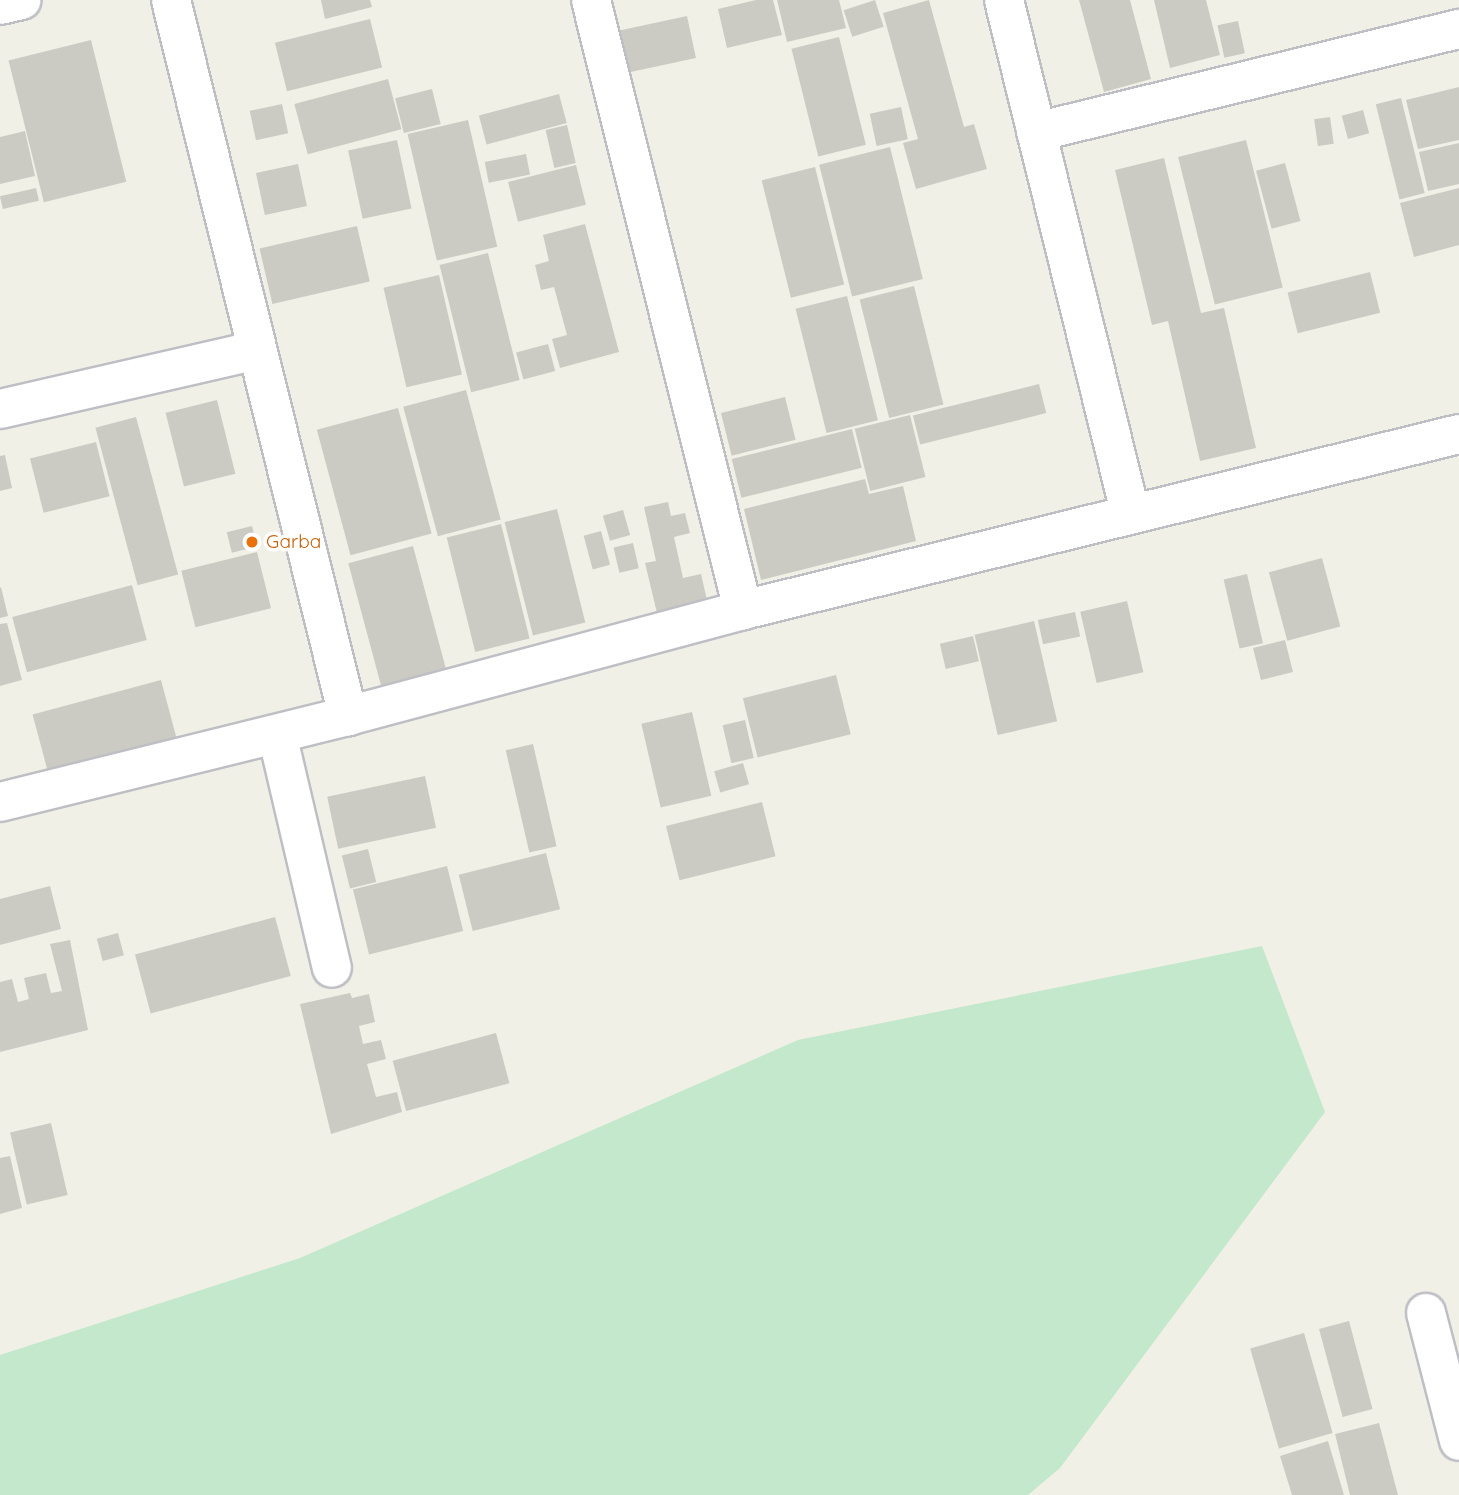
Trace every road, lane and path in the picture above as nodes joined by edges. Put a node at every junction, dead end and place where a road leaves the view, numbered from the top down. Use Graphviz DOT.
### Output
graph roads {
  1 [pos="21,0"];
  2 [pos="171,0"];
  3 [pos="591,0"];
  4 [pos="1004,0"];
  5 [pos="0,5"];
  6 [pos="1459,29"];
  7 [pos="1036,132"];
  8 [pos="254,351"];
  9 [pos="0,409"];
  10 [pos="1459,434"];
  11 [pos="1130,512"];
  12 [pos="743,610"];
  13 [pos="348,716"];
  14 [pos="277,734"];
  15 [pos="0,802"];
  16 [pos="332,968"];
  17 [pos="1426,1313"];
  18 [pos="1459,1441"];
  1 -- 5 [label="street"];
  2 -- 8 [label="street"];
  3 -- 12 [label="street"];
  4 -- 7 [label="street"];
  6 -- 7 [label="street"];
  7 -- 11 [label="street"];
  8 -- 9 [label="street"];
  8 -- 13 [label="street"];
  10 -- 11 [label="street"];
  11 -- 12 [label="street"];
  12 -- 13 [label="street"];
  13 -- 14 [label="street"];
  14 -- 15 [label="street"];
  14 -- 16 [label="street"];
  17 -- 18 [label="street"];
}
